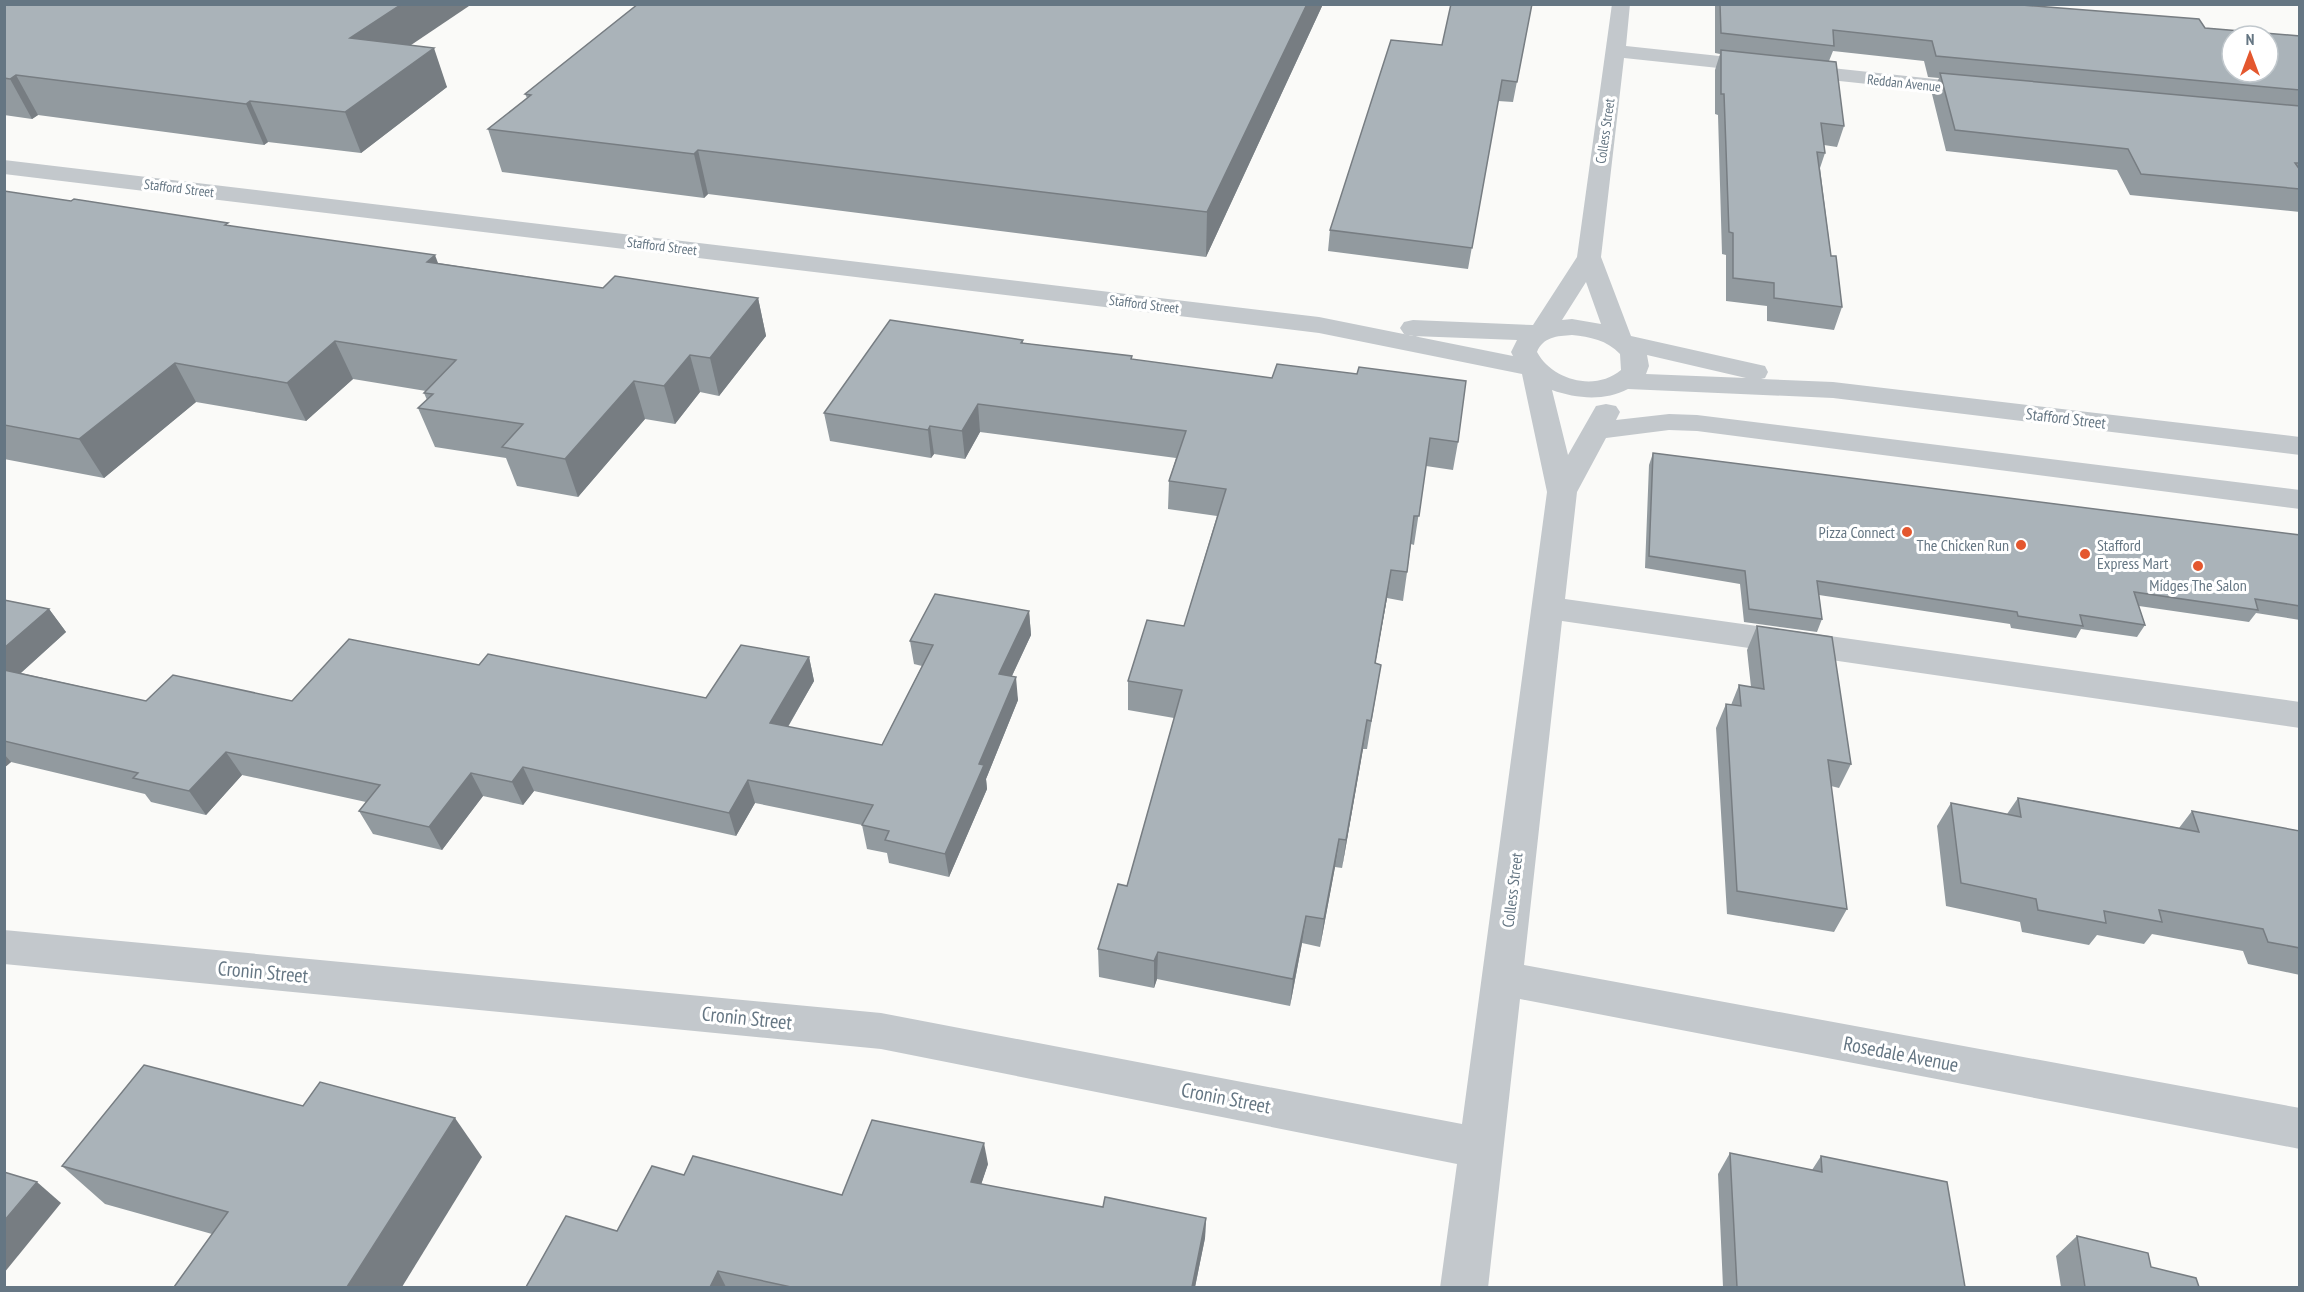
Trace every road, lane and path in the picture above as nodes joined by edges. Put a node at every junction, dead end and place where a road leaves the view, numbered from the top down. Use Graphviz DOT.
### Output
graph roads {
  1 [pos="1622,4"];
  2 [pos="1616,51"];
  3 [pos="1998,92"];
  4 [pos="4,167"];
  5 [pos="1589,257"];
  6 [pos="1319,325"];
  7 [pos="1541,332"];
  8 [pos="1621,341"];
  9 [pos="1533,369"];
  10 [pos="1624,381"];
  11 [pos="1677,384"];
  12 [pos="1833,390"];
  13 [pos="1735,428"];
  14 [pos="1596,431"];
  15 [pos="2300,446"];
  16 [pos="1562,492"];
  17 [pos="2300,500"];
  18 [pos="1547,608"];
  19 [pos="2300,715"];
  20 [pos="4,947"];
  21 [pos="1502,978"];
  22 [pos="2300,1130"];
  23 [pos="1481,1148"];
  24 [pos="1464,1287"];
  1 -- 2 [label="street, Colless Street"];
  2 -- 3 [label="street, Reddan Avenue"];
  2 -- 5 [label="street, Colless Street"];
  4 -- 6 [label="street, Stafford Street"];
  5 -- 7 [label="street, Colless Street"];
  5 -- 8 [label="street, Colless Street"];
  6 -- 7 [label="street, Stafford Street"];
  6 -- 9 [label="street, Stafford Street"];
  7 -- 8 [label="street, Stafford Street"];
  7 -- 9 [label="street, Colless Street"];
  8 -- 10 [label="street, Colless Street"];
  8 -- 12 [label="street, Stafford Street"];
  9 -- 10 [label="street, Stafford Street"];
  9 -- 16 [label="street, Colless Street"];
  10 -- 11 [label="street, Stafford Street"];
  10 -- 14 [label="street, Colless Street"];
  11 -- 12 [label="street, Stafford Street"];
  11 -- 13 [label="street"];
  12 -- 15 [label="street, Stafford Street"];
  13 -- 14 [label="street"];
  13 -- 17 [label="street"];
  14 -- 16 [label="street, Colless Street"];
  16 -- 18 [label="street, Colless Street"];
  18 -- 19 [label="street"];
  18 -- 21 [label="street, Colless Street"];
  20 -- 23 [label="street, Cronin Street"];
  21 -- 22 [label="street, Rosedale Avenue"];
  21 -- 23 [label="street, Colless Street"];
  23 -- 24 [label="street, Colless Street"];
}
